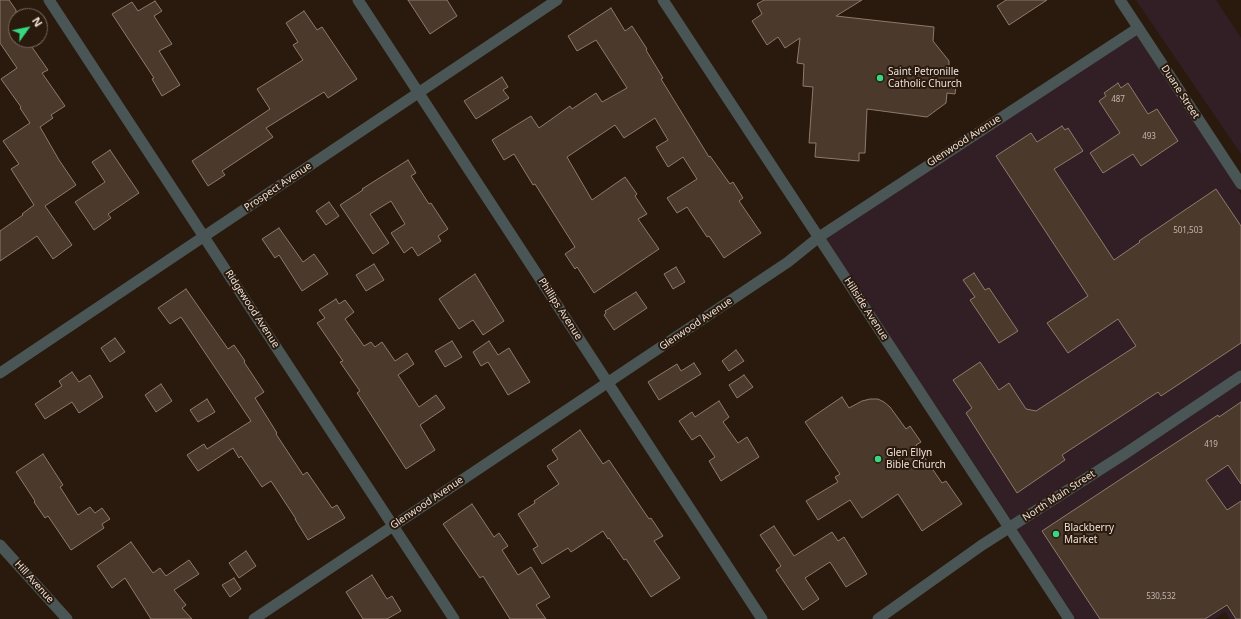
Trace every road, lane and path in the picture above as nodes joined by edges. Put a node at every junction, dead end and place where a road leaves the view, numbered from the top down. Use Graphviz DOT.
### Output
graph roads {
  1 [pos="49,0"];
  2 [pos="358,0"];
  3 [pos="557,0"];
  4 [pos="663,0"];
  5 [pos="1120,0"];
  6 [pos="1138,28"];
  7 [pos="418,93"];
  8 [pos="1241,184"];
  9 [pos="204,236"];
  10 [pos="819,237"];
  11 [pos="0,373"];
  12 [pos="1241,376"];
  13 [pos="608,383"];
  14 [pos="393,526"];
  15 [pos="1010,528"];
  16 [pos="0,545"];
  17 [pos="68,619"];
  18 [pos="254,619"];
  19 [pos="454,619"];
  20 [pos="762,619"];
  21 [pos="878,619"];
  22 [pos="1069,619"];
  1 -- 9 [label="street, Ridgewood Avenue"];
  2 -- 7 [label="street, Phillips Avenue"];
  3 -- 7 [label="street, Prospect Avenue"];
  4 -- 10 [label="street, Hillside Avenue"];
  5 -- 6 [label="street, Duane Street"];
  6 -- 8 [label="street, Duane Street"];
  6 -- 10 [label="street, Glenwood Avenue"];
  7 -- 9 [label="street, Prospect Avenue"];
  7 -- 13 [label="street, Phillips Avenue"];
  9 -- 11 [label="street, Prospect Avenue"];
  9 -- 14 [label="street, Ridgewood Avenue"];
  10 -- 13 [label="street, Glenwood Avenue"];
  10 -- 15 [label="street, Hillside Avenue"];
  12 -- 15 [label="street, North Main Street"];
  13 -- 14 [label="street, Glenwood Avenue"];
  13 -- 20 [label="street, Phillips Avenue"];
  14 -- 18 [label="street, Glenwood Avenue"];
  14 -- 19 [label="street, Ridgewood Avenue"];
  15 -- 21 [label="street, North Main Street"];
  15 -- 22 [label="street, Hillside Avenue"];
  16 -- 17 [label="street, Hill Avenue"];
}
